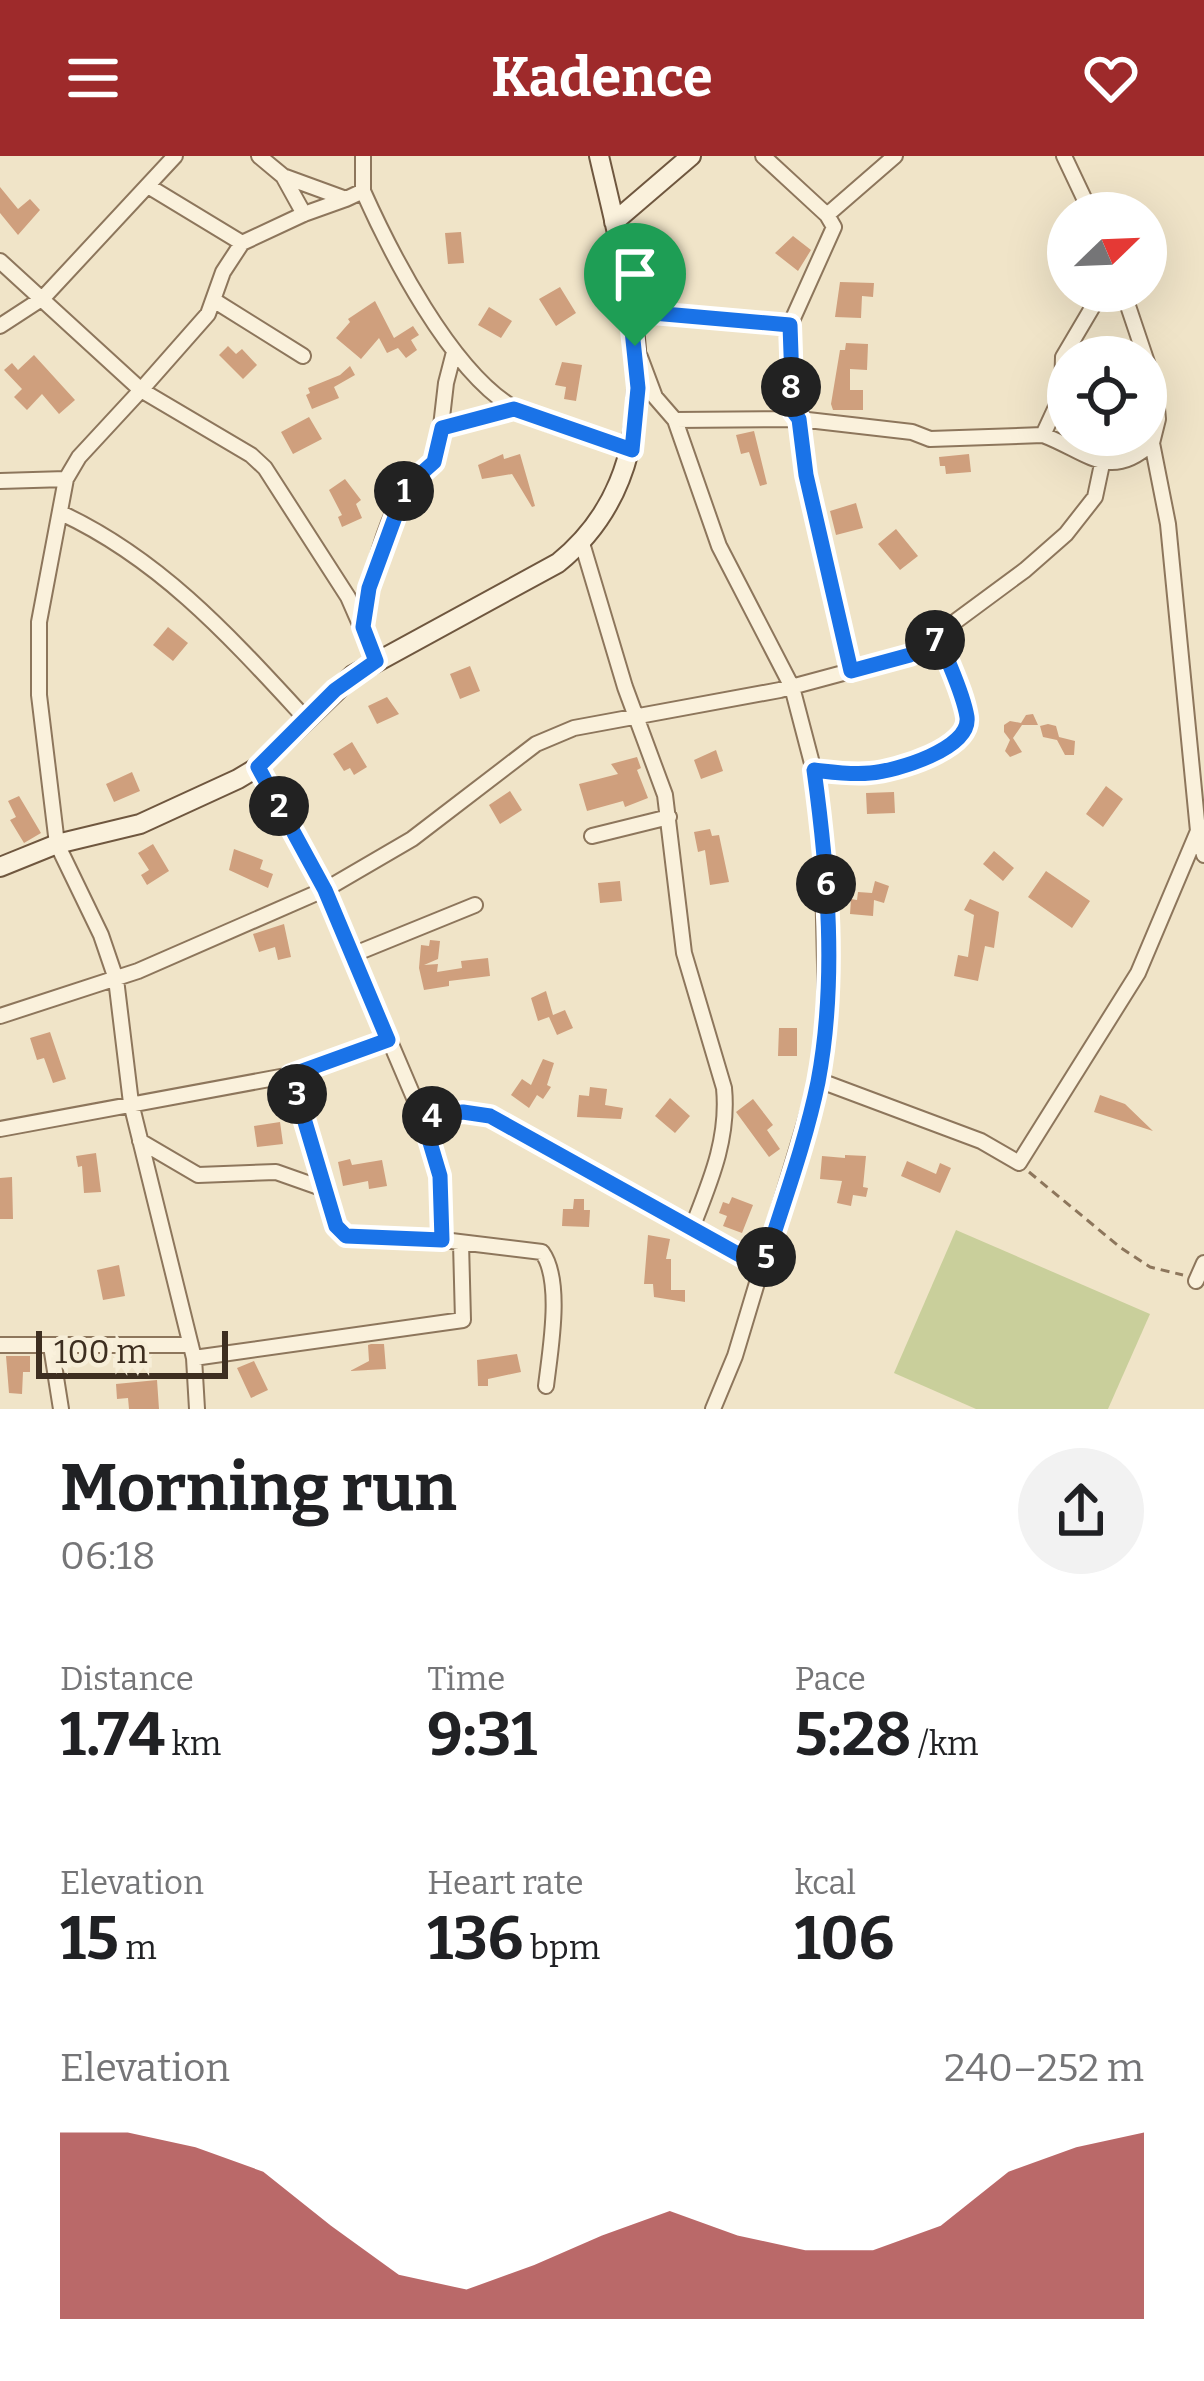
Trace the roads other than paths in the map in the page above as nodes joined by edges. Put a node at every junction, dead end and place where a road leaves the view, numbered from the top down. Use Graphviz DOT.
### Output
graph roads {
  1 [pos="175,156"];
  2 [pos="259,156"];
  3 [pos="599,156"];
  4 [pos="692,156"];
  5 [pos="763,156"];
  6 [pos="895,156"];
  7 [pos="1064,156"];
  8 [pos="363,157"];
  9 [pos="283,176"];
  10 [pos="148,186"];
  11 [pos="363,191"];
  12 [pos="1080,192"];
  13 [pos="346,199"];
  14 [pos="304,214"];
  15 [pos="827,215"];
  16 [pos="614,222"];
  17 [pos="242,243"];
  18 [pos="0,261"];
  19 [pos="43,298"];
  20 [pos="215,301"];
  21 [pos="630,311"];
  22 [pos="1090,312"];
  23 [pos="790,325"];
  24 [pos="0,326"];
  25 [pos="635,346"];
  26 [pos="454,352"];
  27 [pos="303,356"];
  28 [pos="142,390"];
  29 [pos="514,409"];
  30 [pos="799,419"];
  31 [pos="675,420"];
  32 [pos="442,428"];
  33 [pos="1043,435"];
  34 [pos="632,450"];
  35 [pos="1134,456"];
  36 [pos="1155,456"];
  37 [pos="1102,464"];
  38 [pos="66,479"];
  39 [pos="0,481"];
  40 [pos="61,513"];
  41 [pos="581,543"];
  42 [pos="363,627"];
  43 [pos="939,637"];
  44 [pos="376,661"];
  45 [pos="851,671"];
  46 [pos="792,687"];
  47 [pos="636,717"];
  48 [pos="306,719"];
  49 [pos="258,767"];
  50 [pos="814,770"];
  51 [pos="669,817"];
  52 [pos="1198,831"];
  53 [pos="592,836"];
  54 [pos="57,844"];
  55 [pos="1204,855"];
  56 [pos="0,867"];
  57 [pos="325,890"];
  58 [pos="475,905"];
  59 [pos="352,955"];
  60 [pos="116,980"];
  61 [pos="0,1016"];
  62 [pos="388,1040"];
  63 [pos="291,1075"];
  64 [pos="818,1080"];
  65 [pos="131,1103"];
  66 [pos="423,1119"];
  67 [pos="0,1129"];
  68 [pos="140,1141"];
  69 [pos="326,1190"];
  70 [pos="692,1228"];
  71 [pos="442,1240"];
  72 [pos="461,1243"];
  73 [pos="1204,1263"];
  74 [pos="763,1268"];
  75 [pos="1196,1281"];
  76 [pos="0,1345"];
  77 [pos="51,1346"];
  78 [pos="193,1351"];
  79 [pos="546,1386"];
  80 [pos="61,1409"];
  81 [pos="197,1409"];
  82 [pos="713,1409"];
  1 -- 10 [label="street"];
  2 -- 9 [label="street"];
  3 -- 16 [label="street"];
  4 -- 16 [label="street"];
  5 -- 15 [label="street"];
  6 -- 15 [label="street"];
  7 -- 12 [label="street"];
  8 -- 11 [label="street"];
  9 -- 13 [label="street"];
  9 -- 14 [label="street"];
  10 -- 17 [label="street"];
  10 -- 19 [label="street"];
  11 -- 13 [label="street"];
  11 -- 26 [label="street"];
  13 -- 14 [label="street"];
  14 -- 17 [label="street"];
  15 -- 23 [label="street"];
  16 -- 21 [label="street"];
  17 -- 20 [label="street"];
  18 -- 19 [label="street"];
  19 -- 24 [label="street"];
  19 -- 28 [label="street"];
  20 -- 27 [label="street"];
  20 -- 28 [label="street"];
  21 -- 23 [label="street"];
  21 -- 25 [label="street"];
  22 -- 33 [label="street"];
  23 -- 30 [label="street"];
  25 -- 31 [label="street"];
  25 -- 34 [label="street"];
  26 -- 29 [label="street"];
  26 -- 32 [label="street"];
  28 -- 38 [label="street"];
  28 -- 42 [label="street"];
  29 -- 32 [label="street"];
  29 -- 34 [label="street"];
  30 -- 31 [label="street"];
  30 -- 33 [label="street"];
  30 -- 45 [label="street"];
  31 -- 46 [label="street"];
  32 -- 42 [label="street"];
  33 -- 37 [label="street"];
  34 -- 41 [label="street"];
  35 -- 37 [label="street"];
  36 -- 52 [label="street"];
  37 -- 43 [label="street"];
  38 -- 39 [label="street"];
  38 -- 40 [label="street"];
  40 -- 48 [label="street"];
  40 -- 54 [label="street"];
  41 -- 44 [label="street"];
  41 -- 47 [label="street"];
  42 -- 44 [label="street"];
  43 -- 45 [label="street"];
  43 -- 50 [label="street"];
  44 -- 48 [label="street"];
  45 -- 46 [label="street"];
  46 -- 47 [label="street"];
  46 -- 50 [label="street"];
  47 -- 51 [label="street"];
  47 -- 57 [label="street"];
  48 -- 49 [label="street"];
  49 -- 54 [label="street"];
  49 -- 57 [label="street"];
  50 -- 64 [label="street"];
  51 -- 53 [label="street"];
  51 -- 70 [label="street"];
  52 -- 55 [label="street"];
  52 -- 64 [label="street"];
  54 -- 56 [label="street"];
  54 -- 60 [label="street"];
  57 -- 59 [label="street"];
  57 -- 60 [label="street"];
  58 -- 59 [label="street"];
  59 -- 62 [label="street"];
  60 -- 61 [label="street"];
  60 -- 65 [label="street"];
  62 -- 63 [label="street"];
  62 -- 66 [label="street"];
  63 -- 65 [label="street"];
  63 -- 69 [label="street"];
  64 -- 74 [label="street"];
  65 -- 67 [label="street"];
  65 -- 68 [label="street"];
  66 -- 70 [label="street"];
  66 -- 71 [label="street"];
  68 -- 69 [label="street"];
  68 -- 78 [label="street"];
  69 -- 71 [label="street"];
  70 -- 74 [label="street"];
  71 -- 72 [label="street"];
  72 -- 78 [label="street"];
  72 -- 79 [label="street"];
  73 -- 75 [label="street"];
  74 -- 82 [label="street"];
  76 -- 77 [label="street"];
  77 -- 78 [label="street"];
  77 -- 80 [label="street"];
  78 -- 81 [label="street"];
}
